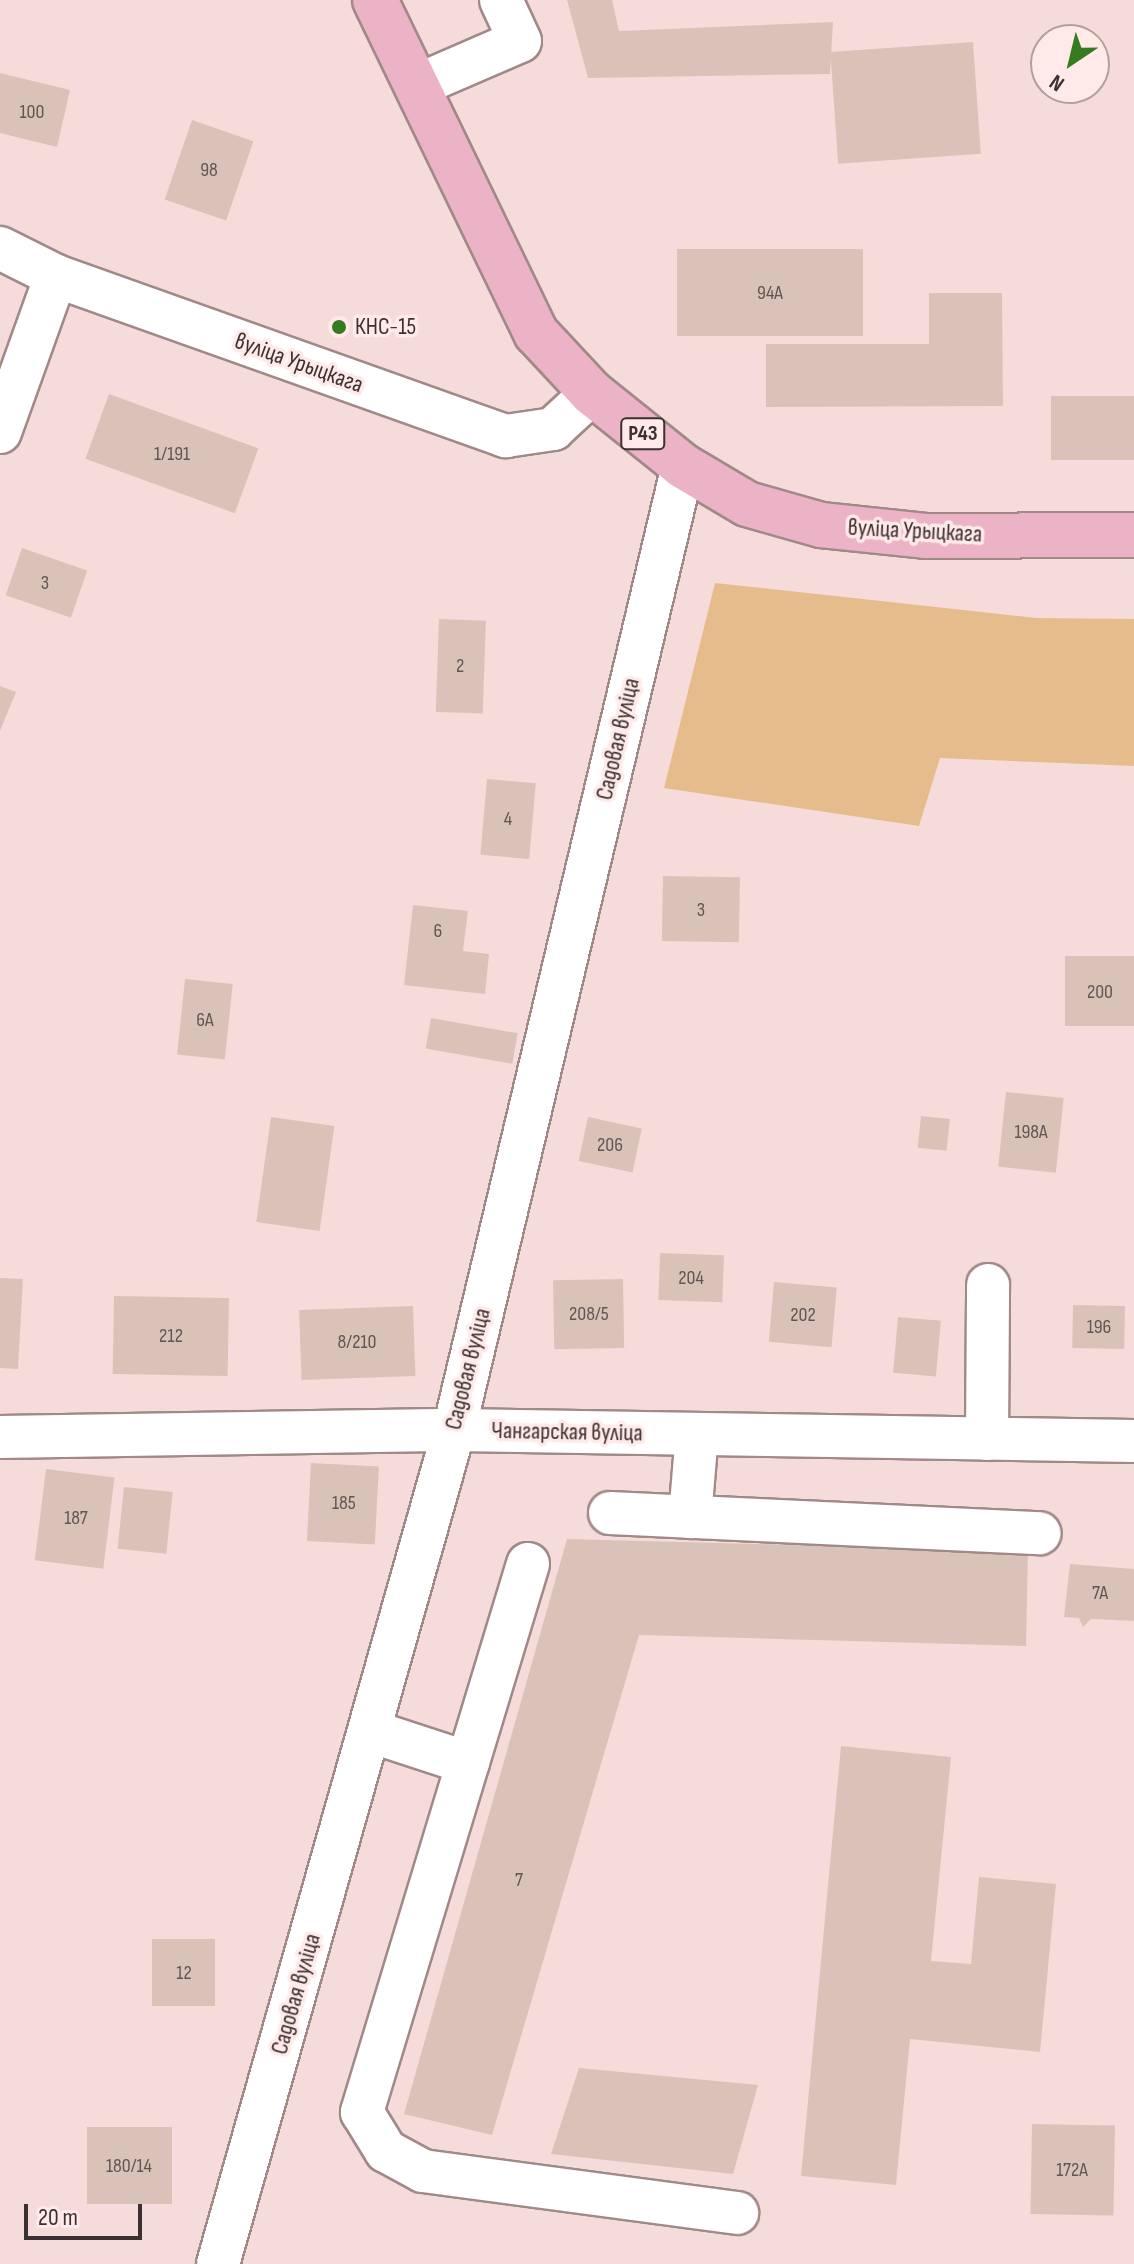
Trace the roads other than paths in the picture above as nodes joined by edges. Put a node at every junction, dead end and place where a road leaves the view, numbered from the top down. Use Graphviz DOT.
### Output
graph roads {
  1 [pos="375,0"];
  2 [pos="501,0"];
  3 [pos="416,86"];
  4 [pos="0,248"];
  5 [pos="56,276"];
  6 [pos="592,393"];
  7 [pos="0,432"];
  8 [pos="683,466"];
  9 [pos="1134,535"];
  10 [pos="988,1285"];
  11 [pos="454,1430"];
  12 [pos="697,1434"];
  13 [pos="0,1437"];
  14 [pos="987,1439"];
  15 [pos="1134,1441"];
  16 [pos="610,1513"];
  17 [pos="690,1517"];
  18 [pos="1040,1533"];
  19 [pos="528,1564"];
  20 [pos="370,1731"];
  21 [pos="468,1763"];
  22 [pos="737,2213"];
  23 [pos="218,2264"];
  1 -- 3 [label="main road, вуліца Урыцкага / Р43"];
  2 -- 3 [label="street"];
  3 -- 6 [label="main road, вуліца Урыцкага / Р43"];
  4 -- 5 [label="street, вуліца Урыцкага"];
  5 -- 6 [label="street, вуліца Урыцкага"];
  5 -- 7 [label="street"];
  6 -- 8 [label="main road, вуліца Урыцкага / Р43"];
  8 -- 9 [label="main road, вуліца Урыцкага / Р43"];
  8 -- 11 [label="street, Садовая вуліца"];
  10 -- 14 [label="street"];
  11 -- 12 [label="street, Чангарская вуліца"];
  11 -- 13 [label="street, Чангарская вуліца"];
  11 -- 20 [label="street, Садовая вуліца"];
  12 -- 14 [label="street, Чангарская вуліца"];
  12 -- 17 [label="street"];
  14 -- 15 [label="street, Чангарская вуліца"];
  16 -- 17 [label="street"];
  17 -- 18 [label="street"];
  19 -- 21 [label="street"];
  20 -- 21 [label="street"];
  20 -- 23 [label="street, Садовая вуліца"];
  21 -- 22 [label="street"];
}
